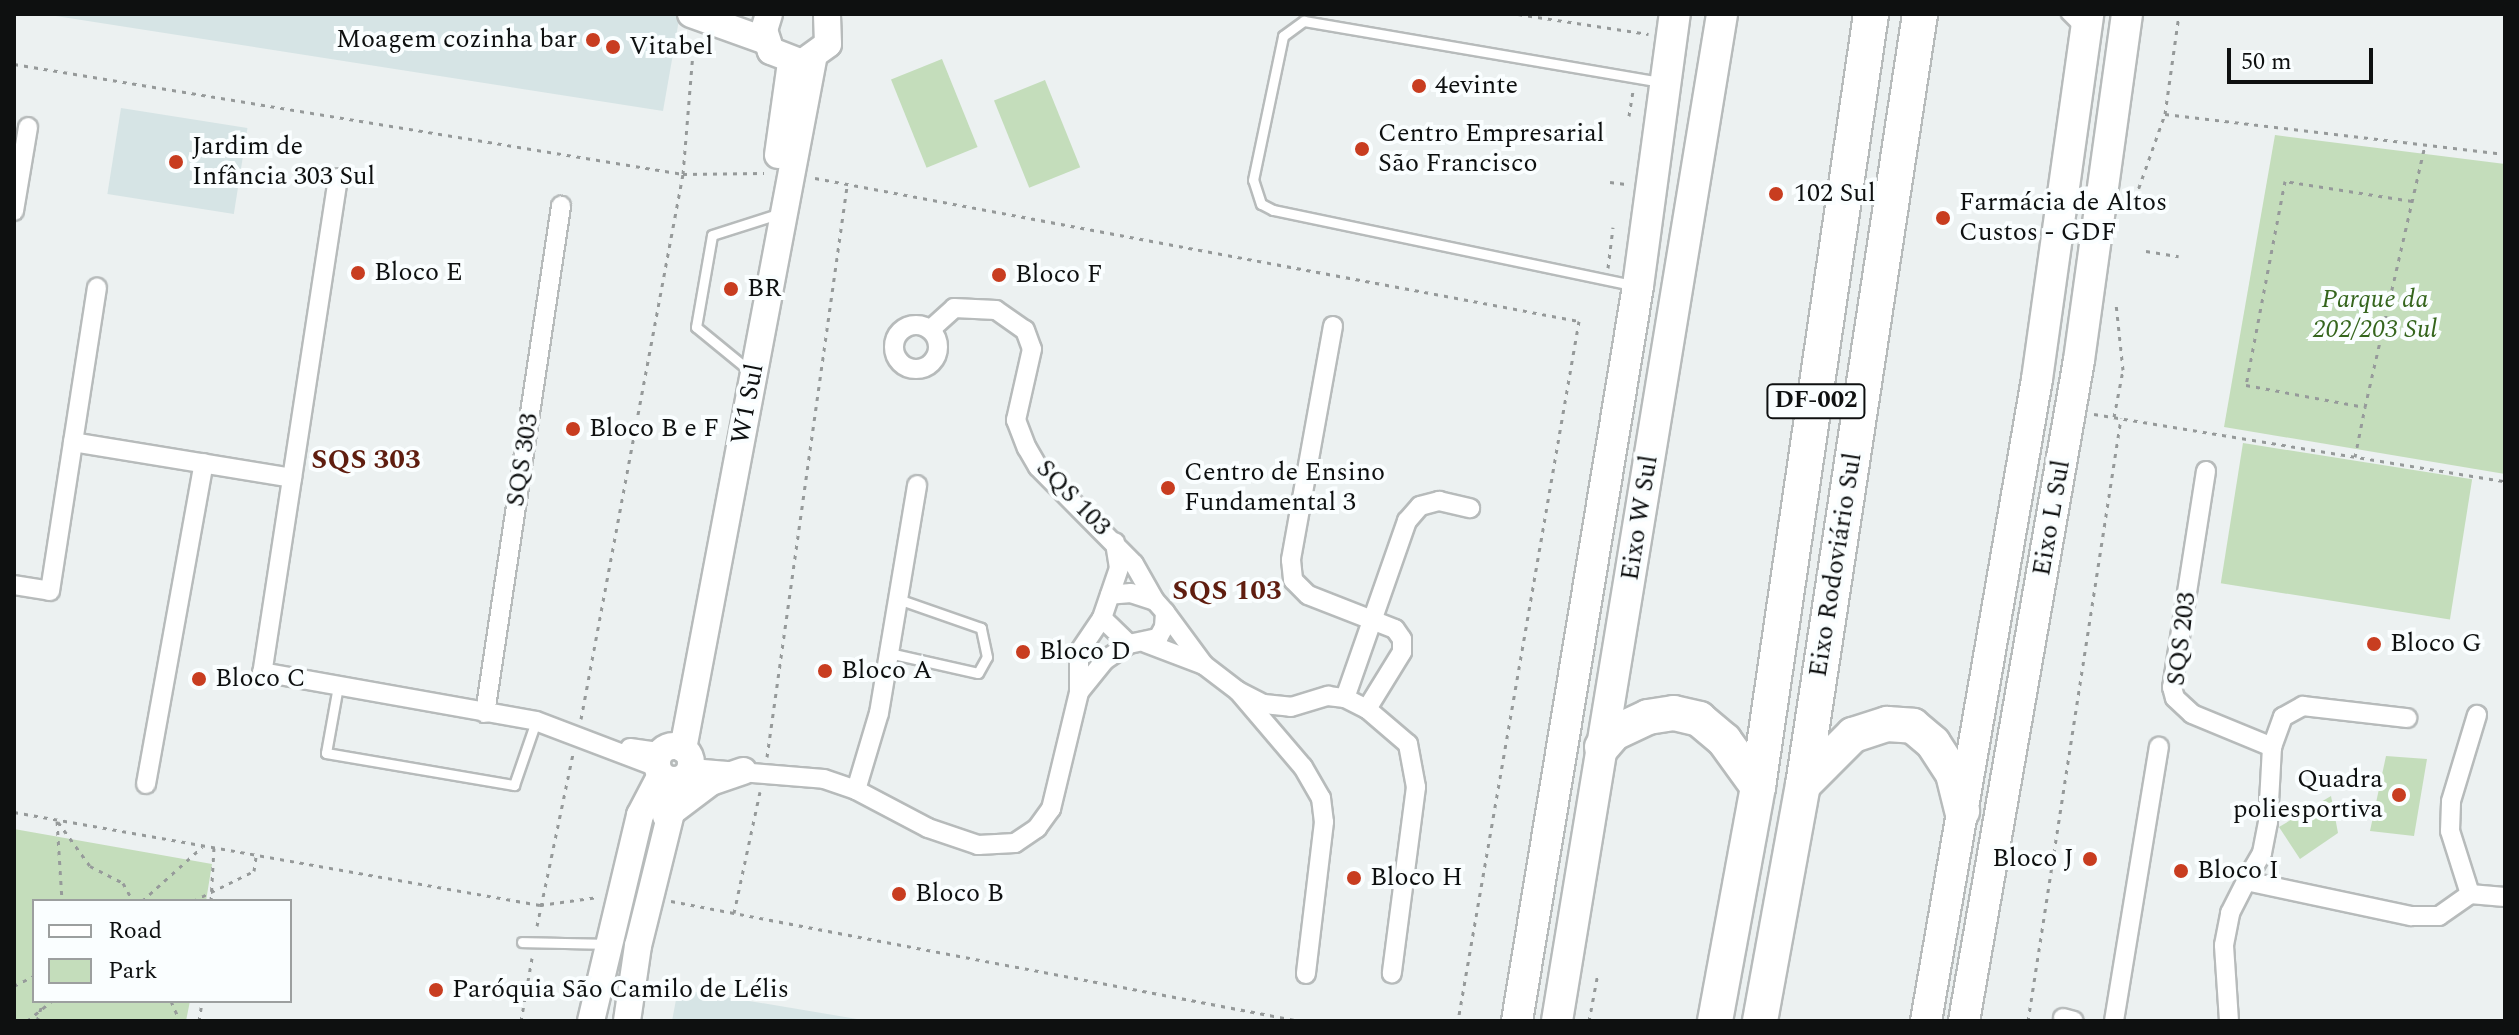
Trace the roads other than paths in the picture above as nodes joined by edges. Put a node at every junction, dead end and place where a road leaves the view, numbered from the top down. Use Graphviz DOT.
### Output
graph roads {
  1 [pos="731,14"];
  2 [pos="769,14"];
  3 [pos="827,14"];
  4 [pos="1722,14"];
  5 [pos="1871,14"];
  6 [pos="1920,14"];
  7 [pos="2127,14"];
  8 [pos="697,15"];
  9 [pos="2080,20"];
  10 [pos="1673,26"];
  11 [pos="766,41"];
  12 [pos="802,61"];
  13 [pos="1667,84"];
  14 [pos="28,127"];
  15 [pos="338,178"];
  16 [pos="561,206"];
  17 [pos="14,211"];
  18 [pos="776,215"];
  19 [pos="1638,286"];
  20 [pos="97,288"];
  21 [pos="1333,326"];
  22 [pos="931,329"];
  23 [pos="748,368"];
  24 [pos="73,442"];
  25 [pos="204,463"];
  26 [pos="2206,471"];
  27 [pos="292,478"];
  28 [pos="917,485"];
  29 [pos="1470,508"];
  30 [pos="1115,542"];
  31 [pos="14,585"];
  32 [pos="1110,595"];
  33 [pos="898,599"];
  34 [pos="1160,607"];
  35 [pos="1102,618"];
  36 [pos="1374,620"];
  37 [pos="1138,643"];
  38 [pos="889,653"];
  39 [pos="1204,665"];
  40 [pos="338,686"];
  41 [pos="1238,691"];
  42 [pos="1079,692"];
  43 [pos="1345,698"];
  44 [pos="1291,707"];
  45 [pos="1367,709"];
  46 [pos="485,713"];
  47 [pos="2477,715"];
  48 [pos="2407,718"];
  49 [pos="536,721"];
  50 [pos="1280,742"];
  51 [pos="1602,747"];
  52 [pos="2159,747"];
  53 [pos="2272,747"];
  54 [pos="674,761"];
  55 [pos="754,772"];
  56 [pos="146,784"];
  57 [pos="1803,785"];
  58 [pos="1758,787"];
  59 [pos="856,790"];
  60 [pos="1962,811"];
  61 [pos="666,816"];
  62 [pos="2246,881"];
  63 [pos="2470,894"];
  64 [pos="2505,897"];
  65 [pos="522,942"];
  66 [pos="607,944"];
  67 [pos="1392,973"];
  68 [pos="1306,974"];
  69 [pos="1523,990"];
  70 [pos="591,1021"];
  71 [pos="627,1021"];
  72 [pos="1495,1021"];
  73 [pos="1517,1021"];
  74 [pos="1557,1021"];
  75 [pos="1715,1021"];
  76 [pos="1760,1021"];
  77 [pos="1926,1021"];
  78 [pos="1964,1021"];
  79 [pos="2114,1021"];
  80 [pos="2229,1021"];
  1 -- 8 [label="street"];
  2 -- 11 [label="street"];
  3 -- 12 [label="street, W1 Sul"];
  4 -- 51 [label="main road, Eixo W Sul"];
  5 -- 58 [label="highway, Eixo Rodoviário Sul / DF-002"];
  6 -- 57 [label="highway, Eixo Rodoviário Sul / DF-002"];
  7 -- 78 [label="main road, Eixo L Sul"];
  8 -- 11 [label="street"];
  9 -- 60 [label="main road, Eixo L Sul"];
  10 -- 13 [label="main road, Eixo W Sul"];
  11 -- 12 [label="street"];
  12 -- 18 [label="street, W1 Sul"];
  13 -- 19 [label="main road, Eixo W Sul"];
  13 -- 19 [label="lane"];
  14 -- 17 [label="street"];
  15 -- 27 [label="street"];
  16 -- 46 [label="street, SQS 303"];
  18 -- 23 [label="street, W1 Sul"];
  18 -- 23 [label="lane"];
  19 -- 69 [label="main road, Eixo W Sul"];
  20 -- 24 [label="street"];
  21 -- 36 [label="street"];
  22 -- 30 [label="street, SQS 103"];
  23 -- 54 [label="street, W1 Sul"];
  24 -- 25 [label="street"];
  24 -- 31 [label="street"];
  25 -- 27 [label="street"];
  25 -- 56 [label="street"];
  26 -- 53 [label="street, SQS 203"];
  27 -- 40 [label="street"];
  28 -- 33 [label="street"];
  29 -- 36 [label="street"];
  30 -- 32 [label="street, SQS 103"];
  30 -- 34 [label="street, SQS 103"];
  32 -- 34 [label="street"];
  32 -- 35 [label="street, SQS 103"];
  33 -- 38 [label="street"];
  33 -- 38 [label="lane"];
  34 -- 37 [label="street, SQS 103"];
  34 -- 39 [label="street, SQS 103"];
  35 -- 37 [label="street, SQS 103"];
  35 -- 42 [label="street, SQS 103"];
  36 -- 43 [label="street"];
  36 -- 45 [label="street"];
  37 -- 39 [label="street, SQS 103"];
  37 -- 42 [label="street, SQS 103"];
  38 -- 59 [label="street"];
  39 -- 41 [label="street, SQS 103"];
  40 -- 46 [label="street"];
  40 -- 49 [label="lane"];
  41 -- 44 [label="street, SQS 103"];
  41 -- 50 [label="street, SQS 103"];
  42 -- 59 [label="street, SQS 103"];
  43 -- 44 [label="street, SQS 103"];
  43 -- 45 [label="street"];
  44 -- 50 [label="street"];
  45 -- 67 [label="street"];
  46 -- 49 [label="street"];
  47 -- 63 [label="street"];
  48 -- 53 [label="street"];
  49 -- 54 [label="street"];
  50 -- 68 [label="street, SQS 103"];
  51 -- 58 [label="highway"];
  51 -- 74 [label="main road, Eixo W Sul"];
  52 -- 79 [label="street"];
  53 -- 62 [label="street"];
  54 -- 55 [label="street, SQS 103"];
  54 -- 61 [label="street, W1 Sul"];
  54 -- 66 [label="street, W1 Sul"];
  55 -- 59 [label="street, SQS 103"];
  55 -- 61 [label="street"];
  57 -- 60 [label="highway"];
  57 -- 76 [label="highway, Eixo Rodoviário Sul / DF-002"];
  58 -- 75 [label="highway, Eixo Rodoviário Sul / DF-002"];
  60 -- 77 [label="main road, Eixo L Sul"];
  61 -- 71 [label="street, W1 Sul"];
  62 -- 63 [label="street"];
  62 -- 80 [label="street"];
  63 -- 64 [label="street"];
  65 -- 66 [label="lane"];
  66 -- 70 [label="street, W1 Sul"];
  69 -- 72 [label="main road"];
  69 -- 73 [label="main road, Eixo W Sul"];
}
